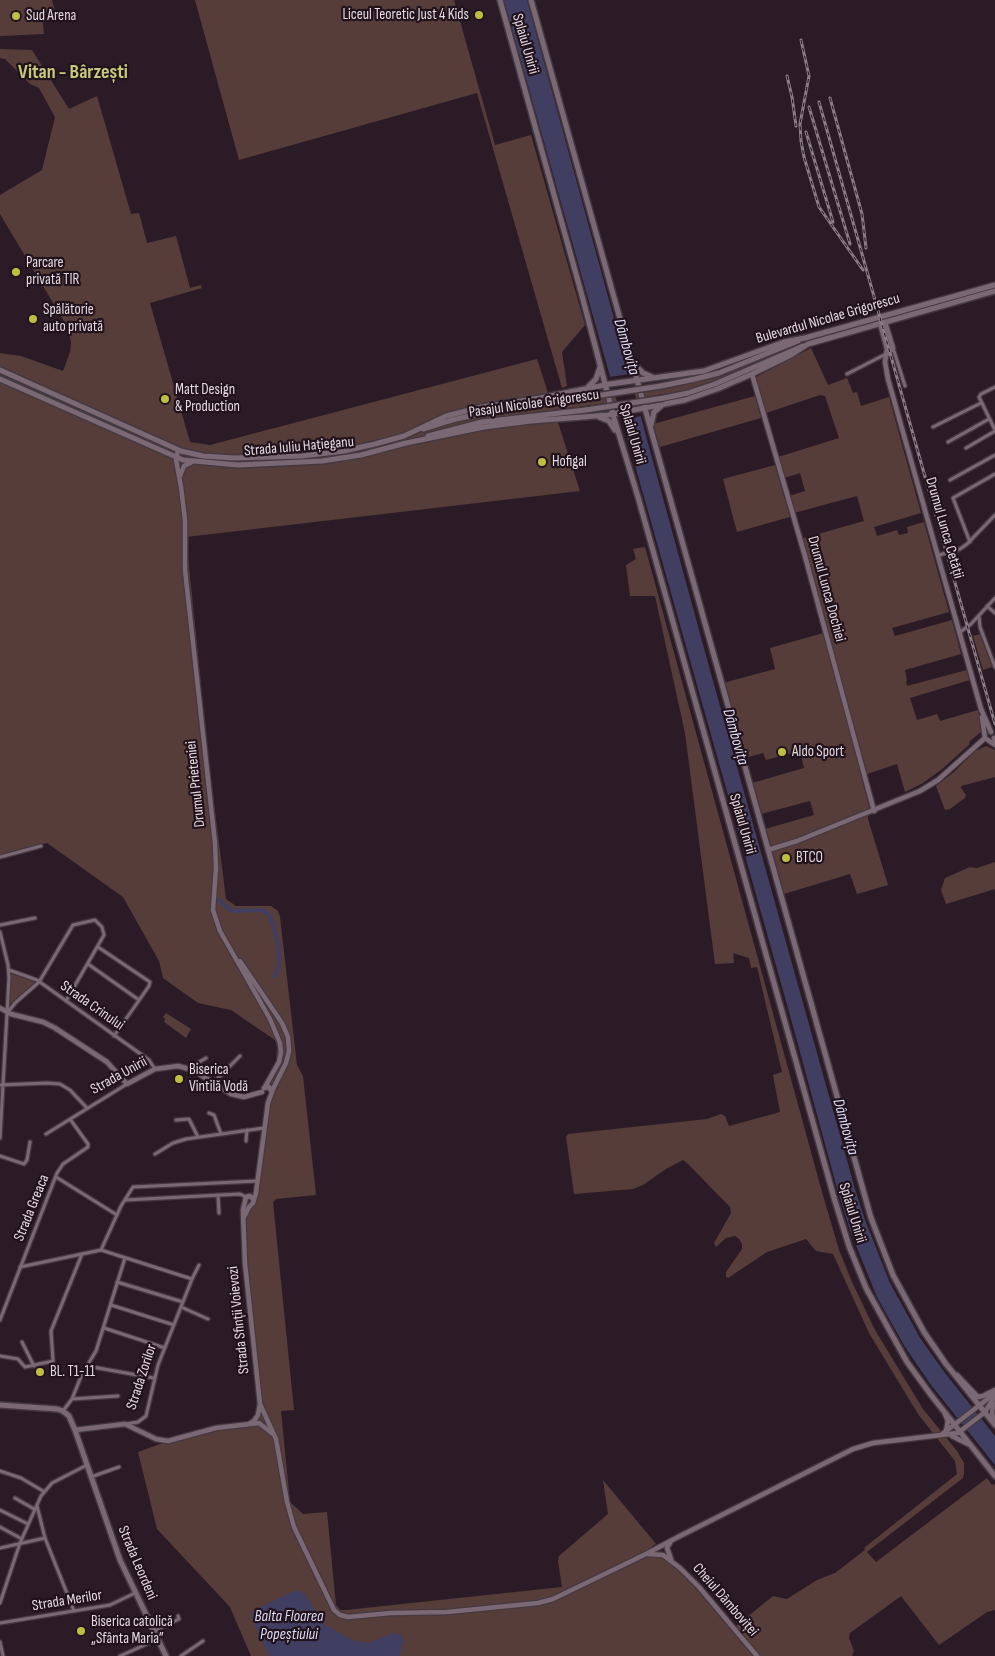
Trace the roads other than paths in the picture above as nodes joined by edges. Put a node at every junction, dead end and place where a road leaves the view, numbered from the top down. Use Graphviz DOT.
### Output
graph roads {
  1 [pos="500,0"];
  2 [pos="531,0"];
  3 [pos="995,285"];
  4 [pos="995,291"];
  5 [pos="882,323"];
  6 [pos="805,338"];
  7 [pos="808,344"];
  8 [pos="893,348"];
  9 [pos="887,354"];
  10 [pos="632,361"];
  11 [pos="600,366"];
  12 [pos="0,370"];
  13 [pos="752,374"];
  14 [pos="847,374"];
  15 [pos="660,378"];
  16 [pos="0,379"];
  17 [pos="638,380"];
  18 [pos="605,385"];
  19 [pos="905,386"];
  20 [pos="995,387"];
  21 [pos="585,389"];
  22 [pos="981,403"];
  23 [pos="663,405"];
  24 [pos="646,408"];
  25 [pos="613,414"];
  26 [pos="593,416"];
  27 [pos="989,420"];
  28 [pos="933,427"];
  29 [pos="651,428"];
  30 [pos="995,431"];
  31 [pos="404,436"];
  32 [pos="621,441"];
  33 [pos="948,442"];
  34 [pos="406,443"];
  35 [pos="966,448"];
  36 [pos="178,450"];
  37 [pos="995,455"];
  38 [pos="176,457"];
  39 [pos="192,462"];
  40 [pos="995,474"];
  41 [pos="180,477"];
  42 [pos="950,480"];
  43 [pos="995,515"];
  44 [pos="970,542"];
  45 [pos="938,555"];
  46 [pos="995,598"];
  47 [pos="987,606"];
  48 [pos="995,613"];
  49 [pos="978,616"];
  50 [pos="960,632"];
  51 [pos="994,659"];
  52 [pos="995,667"];
  53 [pos="991,738"];
  54 [pos="995,745"];
  55 [pos="874,811"];
  56 [pos="41,846"];
  57 [pos="768,850"];
  58 [pos="0,857"];
  59 [pos="35,918"];
  60 [pos="0,925"];
  61 [pos="0,932"];
  62 [pos="98,947"];
  63 [pos="231,950"];
  64 [pos="88,964"];
  65 [pos="9,970"];
  66 [pos="40,982"];
  67 [pos="139,1000"];
  68 [pos="66,1001"];
  69 [pos="0,1008"];
  70 [pos="8,1013"];
  71 [pos="114,1036"];
  72 [pos="240,1056"];
  73 [pos="206,1058"];
  74 [pos="189,1068"];
  75 [pos="155,1070"];
  76 [pos="213,1083"];
  77 [pos="127,1084"];
  78 [pos="2,1085"];
  79 [pos="264,1092"];
  80 [pos="271,1093"];
  81 [pos="268,1103"];
  82 [pos="1,1106"];
  83 [pos="86,1108"];
  84 [pos="210,1113"];
  85 [pos="70,1119"];
  86 [pos="176,1120"];
  87 [pos="264,1128"];
  88 [pos="247,1130"];
  89 [pos="46,1134"];
  90 [pos="221,1134"];
  91 [pos="198,1137"];
  92 [pos="0,1138"];
  93 [pos="246,1141"];
  94 [pos="30,1142"];
  95 [pos="155,1154"];
  96 [pos="0,1156"];
  97 [pos="56,1177"];
  98 [pos="257,1182"];
  99 [pos="218,1195"];
  100 [pos="246,1198"];
  101 [pos="124,1200"];
  102 [pos="254,1200"];
  103 [pos="250,1205"];
  104 [pos="219,1213"];
  105 [pos="117,1215"];
  106 [pos="243,1223"];
  107 [pos="101,1250"];
  108 [pos="83,1253"];
  109 [pos="125,1258"];
  110 [pos="199,1265"];
  111 [pos="20,1267"];
  112 [pos="192,1279"];
  113 [pos="118,1282"];
  114 [pos="183,1302"];
  115 [pos="111,1305"];
  116 [pos="181,1307"];
  117 [pos="208,1319"];
  118 [pos="0,1320"];
  119 [pos="174,1325"];
  120 [pos="104,1328"];
  121 [pos="22,1342"];
  122 [pos="165,1348"];
  123 [pos="0,1356"];
  124 [pos="34,1366"];
  125 [pos="87,1366"];
  126 [pos="951,1371"];
  127 [pos="154,1378"];
  128 [pos="995,1395"];
  129 [pos="118,1396"];
  130 [pos="72,1399"];
  131 [pos="260,1404"];
  132 [pos="0,1405"];
  133 [pos="978,1407"];
  134 [pos="942,1409"];
  135 [pos="63,1411"];
  136 [pos="983,1414"];
  137 [pos="265,1416"];
  138 [pos="259,1420"];
  139 [pos="995,1421"];
  140 [pos="126,1424"];
  141 [pos="957,1424"];
  142 [pos="995,1425"];
  143 [pos="75,1430"];
  144 [pos="962,1430"];
  145 [pos="947,1434"];
  146 [pos="275,1436"];
  147 [pos="975,1450"];
  148 [pos="86,1465"];
  149 [pos="119,1467"];
  150 [pos="0,1471"];
  151 [pos="995,1476"];
  152 [pos="90,1477"];
  153 [pos="43,1491"];
  154 [pos="15,1498"];
  155 [pos="36,1505"];
  156 [pos="0,1510"];
  157 [pos="34,1510"];
  158 [pos="28,1524"];
  159 [pos="0,1527"];
  160 [pos="45,1538"];
  161 [pos="22,1539"];
  162 [pos="0,1543"];
  163 [pos="20,1544"];
  164 [pos="2,1548"];
  165 [pos="664,1548"];
  166 [pos="646,1554"];
  167 [pos="662,1555"];
  168 [pos="674,1562"];
  169 [pos="135,1593"];
  170 [pos="0,1603"];
  171 [pos="74,1611"];
  172 [pos="178,1616"];
  173 [pos="0,1623"];
  174 [pos="154,1631"];
  175 [pos="158,1639"];
  176 [pos="203,1641"];
  177 [pos="0,1645"];
  178 [pos="3,1656"];
  179 [pos="120,1656"];
  180 [pos="166,1656"];
  181 [pos="181,1656"];
  182 [pos="757,1656"];
  1 -- 11 [label="main road, Splaiul Unirii"];
  2 -- 10 [label="main road, Splaiul Unirii"];
  3 -- 6 [label="main road, Bulevardul Nicolae Grigorescu"];
  4 -- 5 [label="main road, Bulevardul Nicolae Grigorescu"];
  5 -- 7 [label="main road, Bulevardul Nicolae Grigorescu"];
  5 -- 8 [label="street"];
  5 -- 9 [label="street, Drumul Lunca Cetății"];
  6 -- 15 [label="main road, Bulevardul Nicolae Grigorescu"];
  6 -- 31 [label="main road, Pasajul Nicolae Grigorescu, bridge"];
  7 -- 13 [label="main road, Bulevardul Nicolae Grigorescu"];
  7 -- 34 [label="main road, Pasajul Nicolae Grigorescu, bridge"];
  8 -- 9 [label="street"];
  8 -- 19 [label="street"];
  9 -- 14 [label="street"];
  9 -- 45 [label="street, Drumul Lunca Cetății"];
  10 -- 15 [label="main road"];
  10 -- 17 [label="main road, Splaiul Unirii"];
  11 -- 18 [label="main road, Splaiul Unirii"];
  11 -- 21 [label="main road"];
  12 -- 36 [label="main road, Strada Iuliu Hațieganu"];
  13 -- 23 [label="main road, Bulevardul Nicolae Grigorescu"];
  13 -- 55 [label="street, Drumul Lunca Dochiei"];
  15 -- 17 [label="main road, Bulevardul Nicolae Grigorescu"];
  16 -- 38 [label="main road, Strada Iuliu Hațieganu"];
  17 -- 18 [label="main road, Bulevardul Nicolae Grigorescu"];
  17 -- 24 [label="main road, Splaiul Unirii"];
  18 -- 21 [label="main road, Strada Iuliu Hațieganu"];
  18 -- 25 [label="main road, Splaiul Unirii"];
  20 -- 22 [label="street"];
  21 -- 31 [label="main road, Strada Iuliu Hațieganu"];
  22 -- 27 [label="street"];
  22 -- 28 [label="street"];
  23 -- 24 [label="main road, Bulevardul Nicolae Grigorescu"];
  23 -- 29 [label="main road"];
  24 -- 25 [label="main road, Bulevardul Nicolae Grigorescu"];
  24 -- 29 [label="main road, Splaiul Unirii"];
  25 -- 26 [label="main road, Strada Iuliu Hațieganu"];
  25 -- 32 [label="main road, Splaiul Unirii"];
  26 -- 32 [label="main road"];
  26 -- 34 [label="main road, Strada Iuliu Hațieganu"];
  27 -- 30 [label="street"];
  27 -- 33 [label="street"];
  29 -- 57 [label="main road, Splaiul Unirii"];
  30 -- 35 [label="street"];
  31 -- 36 [label="main road, Strada Iuliu Hațieganu"];
  32 -- 134 [label="main road, Splaiul Unirii"];
  34 -- 39 [label="main road, Strada Iuliu Hațieganu"];
  36 -- 38 [label="street"];
  37 -- 42 [label="street"];
  38 -- 39 [label="main road, Strada Iuliu Hațieganu"];
  38 -- 41 [label="street, Drumul Prieteniei"];
  39 -- 41 [label="street"];
  40 -- 44 [label="street"];
  41 -- 63 [label="street, Drumul Prieteniei"];
  43 -- 44 [label="street"];
  44 -- 45 [label="street"];
  45 -- 50 [label="street, Drumul Lunca Cetății"];
  46 -- 47 [label="street"];
  47 -- 48 [label="street"];
  47 -- 49 [label="street"];
  49 -- 50 [label="street"];
  49 -- 51 [label="street"];
  50 -- 53 [label="street, Drumul Lunca Cetății"];
  51 -- 52 [label="street"];
  53 -- 54 [label="street"];
  53 -- 55 [label="street"];
  55 -- 57 [label="street"];
  56 -- 58 [label="street"];
  57 -- 126 [label="main road, Splaiul Unirii"];
  59 -- 60 [label="street"];
  61 -- 65 [label="street"];
  62 -- 64 [label="street"];
  62 -- 66 [label="street"];
  62 -- 67 [label="street"];
  63 -- 79 [label="street, Drumul Prieteniei"];
  63 -- 80 [label="street, Strada Sfinții Voievozi"];
  64 -- 67 [label="street"];
  64 -- 68 [label="street"];
  65 -- 66 [label="street, Strada Crinului"];
  65 -- 70 [label="street"];
  66 -- 68 [label="street, Strada Crinului"];
  66 -- 70 [label="street"];
  67 -- 71 [label="street"];
  68 -- 71 [label="street, Strada Crinului"];
  69 -- 70 [label="street"];
  70 -- 77 [label="street"];
  70 -- 78 [label="street"];
  71 -- 75 [label="street, Strada Crinului"];
  72 -- 76 [label="street"];
  73 -- 74 [label="street"];
  74 -- 75 [label="street, Strada Unirii"];
  74 -- 76 [label="street"];
  75 -- 77 [label="street, Strada Unirii"];
  76 -- 79 [label="street"];
  77 -- 83 [label="street, Strada Unirii"];
  78 -- 82 [label="street"];
  78 -- 83 [label="street"];
  79 -- 80 [label="street"];
  79 -- 80 [label="street"];
  79 -- 81 [label="street"];
  80 -- 81 [label="street, Strada Sfinții Voievozi"];
  81 -- 87 [label="street, Strada Sfinții Voievozi"];
  82 -- 92 [label="street"];
  83 -- 85 [label="street, Strada Unirii"];
  84 -- 90 [label="street"];
  85 -- 89 [label="street, Strada Unirii"];
  85 -- 97 [label="street, Strada Greaca"];
  86 -- 91 [label="street"];
  87 -- 88 [label="street"];
  87 -- 98 [label="street, Strada Sfinții Voievozi"];
  88 -- 90 [label="street"];
  88 -- 93 [label="street"];
  90 -- 91 [label="street"];
  91 -- 95 [label="street"];
  94 -- 96 [label="street"];
  97 -- 105 [label="street"];
  97 -- 111 [label="street, Strada Greaca"];
  98 -- 100 [label="street, Strada Sfinții Voievozi"];
  98 -- 101 [label="street"];
  98 -- 102 [label="street, Strada Sfinții Voievozi"];
  99 -- 100 [label="street"];
  99 -- 101 [label="street"];
  99 -- 104 [label="street"];
  100 -- 102 [label="street"];
  100 -- 103 [label="street"];
  100 -- 106 [label="street, Strada Sfinții Voievozi"];
  101 -- 105 [label="street"];
  102 -- 103 [label="street, Strada Sfinții Voievozi"];
  103 -- 106 [label="street, Strada Sfinții Voievozi"];
  105 -- 107 [label="street"];
  106 -- 131 [label="street, Strada Sfinții Voievozi"];
  107 -- 108 [label="street"];
  107 -- 109 [label="street"];
  108 -- 111 [label="street"];
  108 -- 124 [label="street"];
  109 -- 112 [label="street"];
  109 -- 113 [label="street"];
  110 -- 112 [label="street, Strada Zorilor"];
  111 -- 118 [label="street, Strada Greaca"];
  112 -- 114 [label="street, Strada Zorilor"];
  113 -- 114 [label="street"];
  113 -- 115 [label="street"];
  114 -- 116 [label="street, Strada Zorilor"];
  115 -- 119 [label="street"];
  115 -- 120 [label="street"];
  116 -- 117 [label="street"];
  116 -- 119 [label="street, Strada Zorilor"];
  119 -- 122 [label="street, Strada Zorilor"];
  120 -- 122 [label="street"];
  120 -- 125 [label="street"];
  121 -- 124 [label="street"];
  122 -- 127 [label="street, Strada Zorilor"];
  123 -- 124 [label="street"];
  125 -- 127 [label="street"];
  125 -- 130 [label="street"];
  126 -- 128 [label="street"];
  126 -- 133 [label="main road, Splaiul Unirii"];
  127 -- 140 [label="street, Strada Zorilor"];
  128 -- 133 [label="street"];
  128 -- 136 [label="street"];
  128 -- 139 [label="street"];
  129 -- 130 [label="street"];
  130 -- 135 [label="street"];
  131 -- 137 [label="street"];
  131 -- 138 [label="street, Strada Sfinții Voievozi"];
  132 -- 135 [label="main road"];
  133 -- 136 [label="main road, Splaiul Unirii"];
  133 -- 141 [label="street"];
  134 -- 141 [label="main road, Splaiul Unirii"];
  134 -- 145 [label="street"];
  135 -- 143 [label="main road, Strada Leordeni"];
  136 -- 142 [label="main road, Splaiul Unirii"];
  136 -- 144 [label="street"];
  137 -- 138 [label="street"];
  137 -- 138 [label="street"];
  137 -- 146 [label="street"];
  138 -- 140 [label="street"];
  138 -- 146 [label="street"];
  140 -- 143 [label="street, Strada Zorilor"];
  141 -- 144 [label="main road, Splaiul Unirii"];
  141 -- 145 [label="street"];
  143 -- 148 [label="main road, Strada Leordeni"];
  144 -- 145 [label="street"];
  144 -- 147 [label="main road, Splaiul Unirii"];
  145 -- 147 [label="street"];
  145 -- 165 [label="street"];
  146 -- 166 [label="street"];
  147 -- 151 [label="main road, Splaiul Unirii"];
  148 -- 152 [label="main road, Strada Leordeni"];
  148 -- 153 [label="street"];
  149 -- 152 [label="street"];
  150 -- 153 [label="street"];
  152 -- 169 [label="main road, Strada Leordeni"];
  153 -- 155 [label="street"];
  154 -- 157 [label="street"];
  155 -- 157 [label="street"];
  155 -- 160 [label="street"];
  156 -- 158 [label="street"];
  157 -- 158 [label="street"];
  158 -- 161 [label="street"];
  159 -- 161 [label="street"];
  160 -- 163 [label="street"];
  160 -- 171 [label="street"];
  161 -- 163 [label="street"];
  162 -- 164 [label="street"];
  163 -- 164 [label="street"];
  163 -- 170 [label="street"];
  165 -- 166 [label="street"];
  165 -- 167 [label="street"];
  165 -- 167 [label="street"];
  165 -- 168 [label="street"];
  166 -- 167 [label="street"];
  167 -- 168 [label="street"];
  168 -- 182 [label="street, Cheiul Dâmboviței"];
  169 -- 171 [label="street, Strada Merilor"];
  169 -- 174 [label="main road, Strada Leordeni"];
  171 -- 173 [label="street, Strada Merilor"];
  172 -- 174 [label="street"];
  174 -- 175 [label="main road, Strada Leordeni"];
  175 -- 179 [label="street"];
  175 -- 180 [label="main road, Strada Leordeni"];
  176 -- 181 [label="street"];
  177 -- 178 [label="street"];
}
